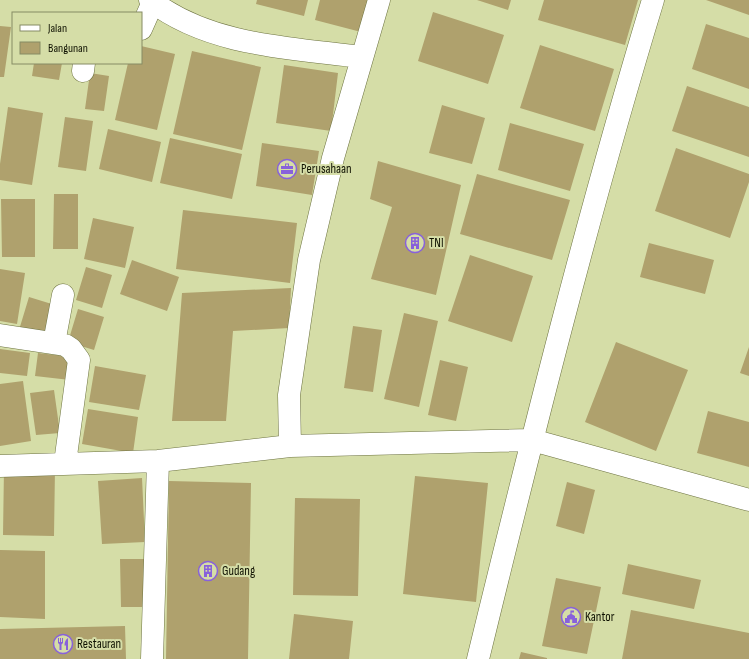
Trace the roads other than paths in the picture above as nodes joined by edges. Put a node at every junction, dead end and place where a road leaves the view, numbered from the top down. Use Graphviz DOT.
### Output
graph roads {
  1 [pos="379,0"];
  2 [pos="653,0"];
  3 [pos="152,1"];
  4 [pos="142,26"];
  5 [pos="362,57"];
  6 [pos="64,295"];
  7 [pos="0,335"];
  8 [pos="54,343"];
  9 [pos="532,440"];
  10 [pos="290,446"];
  11 [pos="158,461"];
  12 [pos="65,463"];
  13 [pos="0,466"];
  14 [pos="749,500"];
  15 [pos="152,659"];
  16 [pos="478,659"];
  1 -- 5 [label="street"];
  2 -- 9 [label="street"];
  3 -- 4 [label="street"];
  3 -- 5 [label="street"];
  5 -- 10 [label="street"];
  6 -- 8 [label="street"];
  7 -- 8 [label="street"];
  8 -- 12 [label="street"];
  9 -- 10 [label="street"];
  9 -- 14 [label="street"];
  9 -- 16 [label="street"];
  10 -- 11 [label="street"];
  11 -- 12 [label="street"];
  11 -- 15 [label="street"];
  12 -- 13 [label="street"];
}
